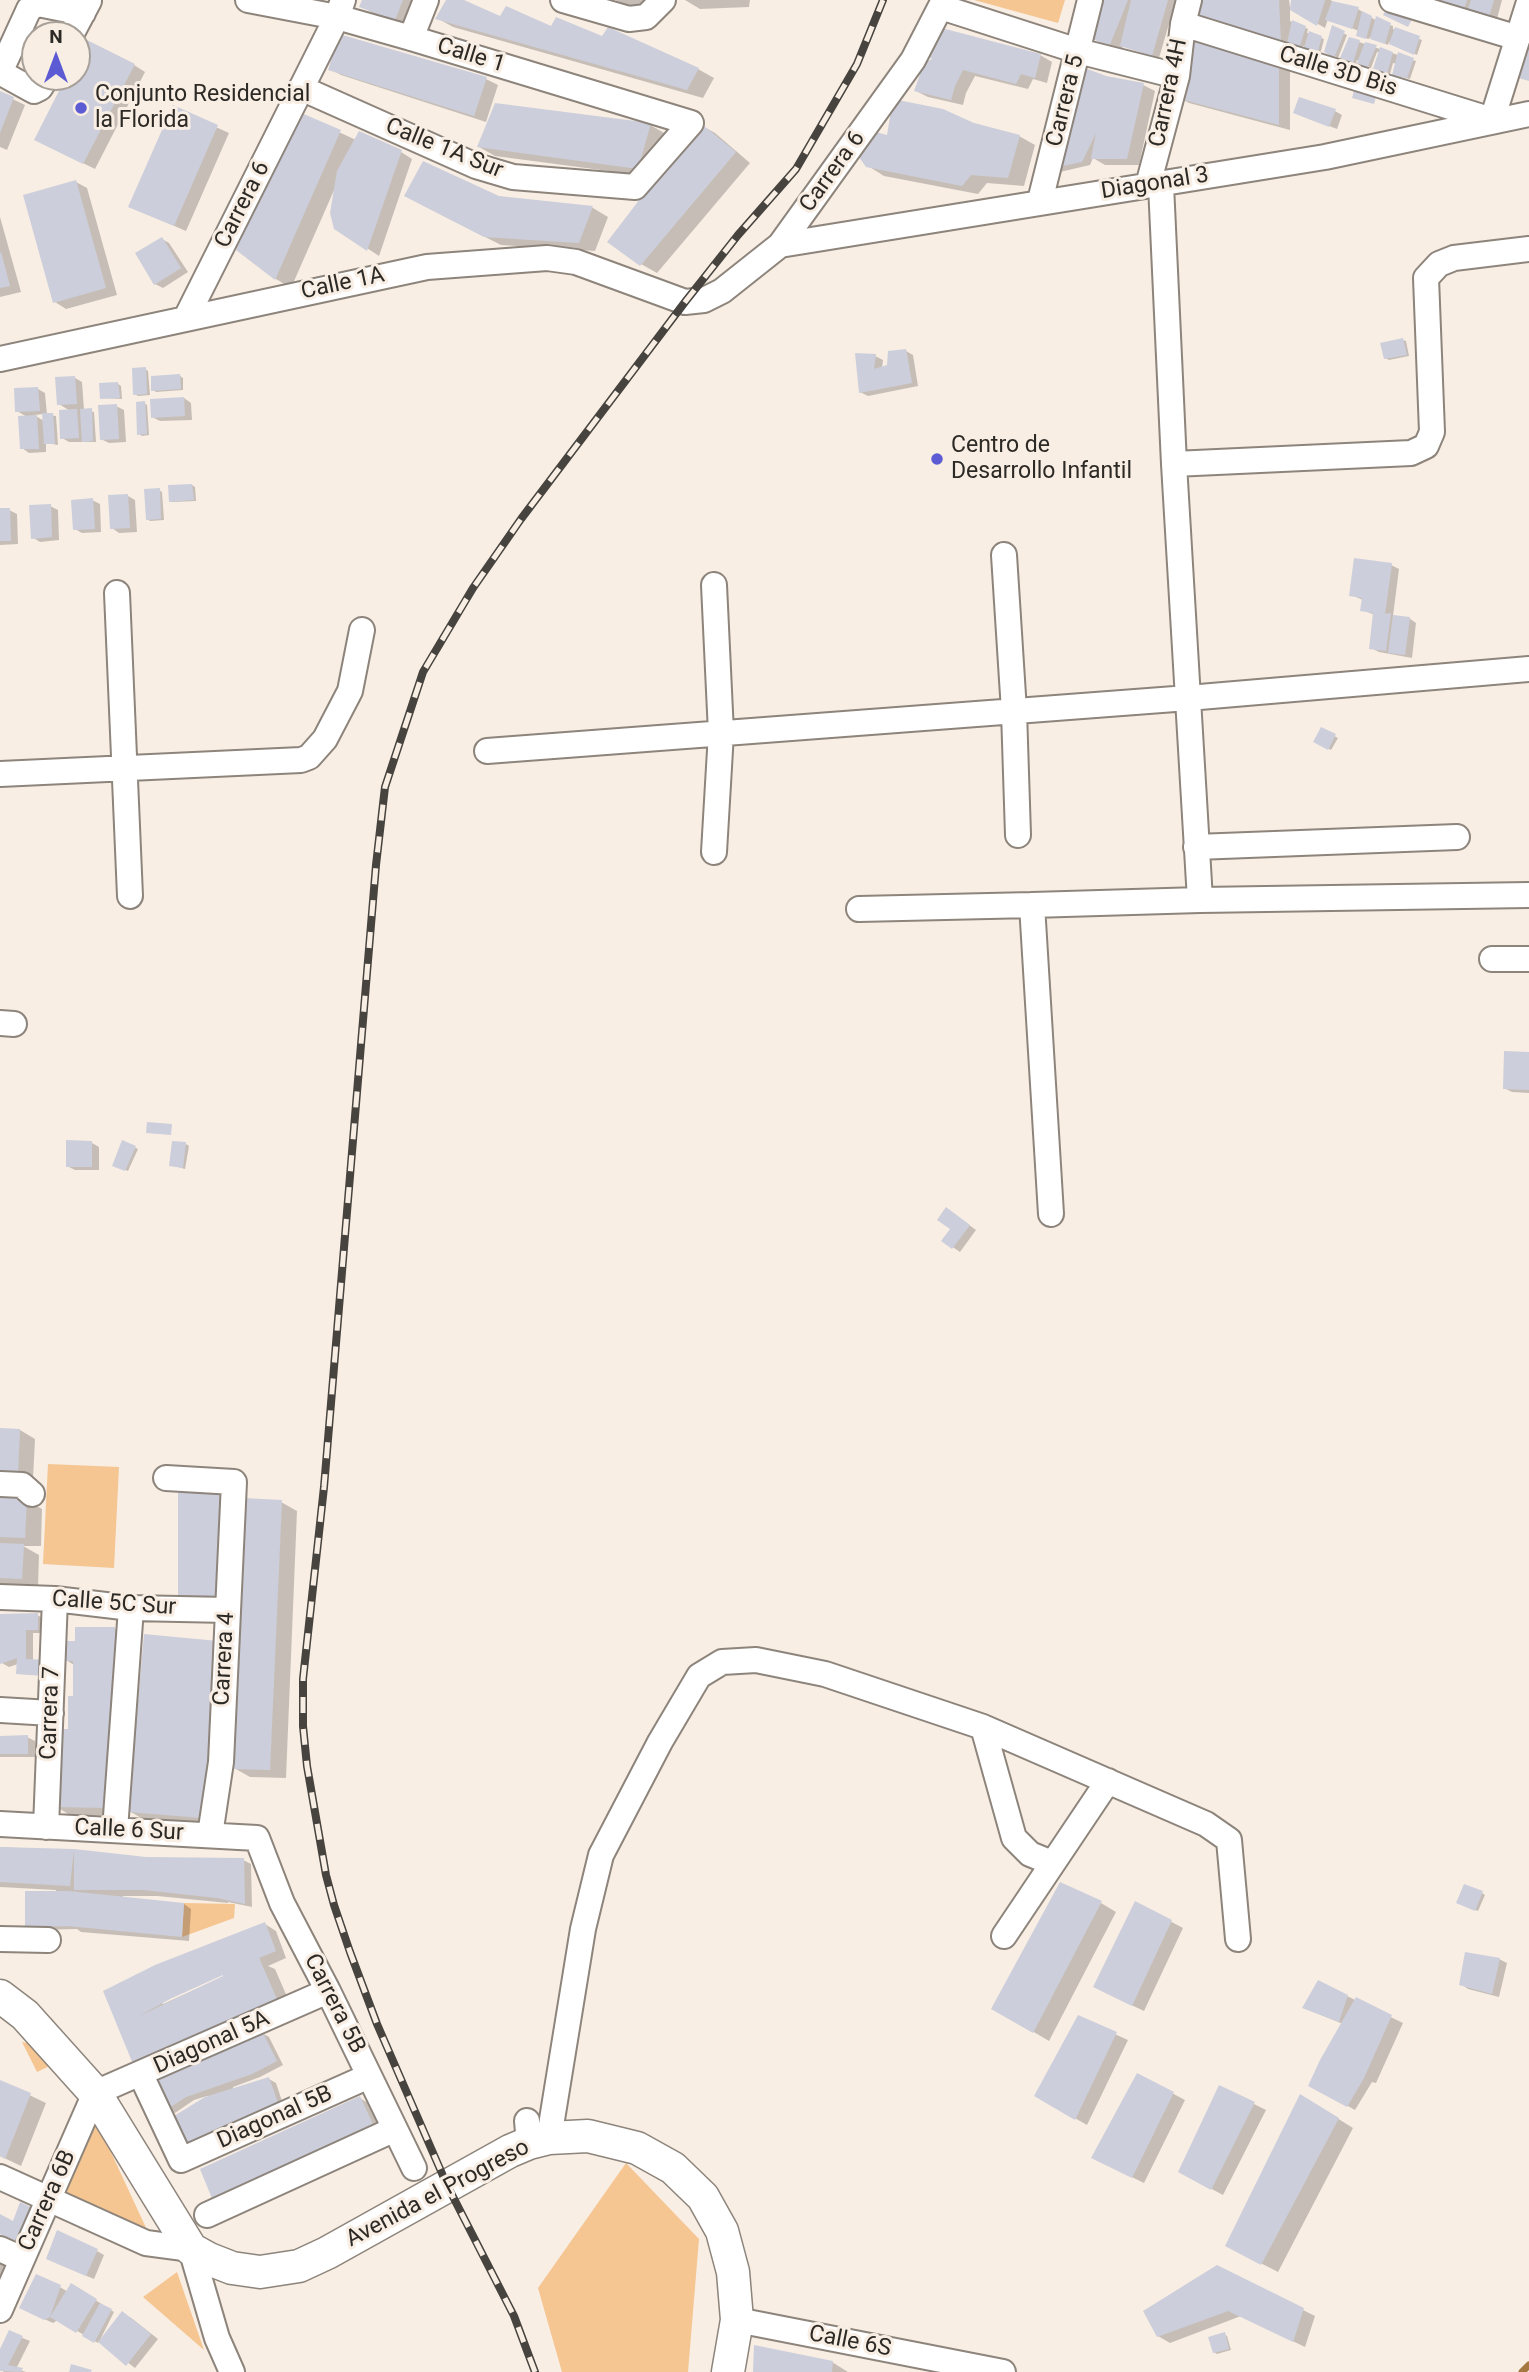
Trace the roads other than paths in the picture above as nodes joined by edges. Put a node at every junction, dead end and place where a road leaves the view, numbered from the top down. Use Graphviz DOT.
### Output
graph roads {
  1 [pos="248,0"];
  2 [pos="426,0"];
  3 [pos="564,0"];
  4 [pos="663,0"];
  5 [pos="1090,0"];
  6 [pos="1392,0"];
  7 [pos="1529,2"];
  8 [pos="942,4"];
  9 [pos="86,7"];
  10 [pos="340,9"];
  11 [pos="1186,12"];
  12 [pos="24,21"];
  13 [pos="21,26"];
  14 [pos="411,38"];
  15 [pos="1518,38"];
  16 [pos="1079,51"];
  17 [pos="1177,76"];
  18 [pos="21,84"];
  19 [pos="301,88"];
  20 [pos="1529,114"];
  21 [pos="1492,120"];
  22 [pos="1154,185"];
  23 [pos="635,187"];
  24 [pos="1040,201"];
  25 [pos="780,245"];
  26 [pos="1529,249"];
  27 [pos="685,302"];
  28 [pos="186,318"];
  29 [pos="0,359"];
  30 [pos="1174,464"];
  31 [pos="1004,555"];
  32 [pos="714,585"];
  33 [pos="117,593"];
  34 [pos="362,630"];
  35 [pos="1529,669"];
  36 [pos="1188,698"];
  37 [pos="1014,711"];
  38 [pos="721,733"];
  39 [pos="486,751"];
  40 [pos="124,767"];
  41 [pos="0,774"];
  42 [pos="1018,835"];
  43 [pos="1457,837"];
  44 [pos="1196,847"];
  45 [pos="714,852"];
  46 [pos="1529,895"];
  47 [pos="130,896"];
  48 [pos="1200,900"];
  49 [pos="1032,905"];
  50 [pos="859,909"];
  51 [pos="1492,958"];
  52 [pos="1529,959"];
  53 [pos="1051,1214"];
  54 [pos="166,1478"];
  55 [pos="0,1484"];
  56 [pos="32,1494"];
  57 [pos="0,1597"];
  58 [pos="55,1599"];
  59 [pos="131,1608"];
  60 [pos="228,1610"];
  61 [pos="0,1710"];
  62 [pos="51,1713"];
  63 [pos="983,1727"];
  64 [pos="1108,1781"];
  65 [pos="0,1825"];
  66 [pos="46,1827"];
  67 [pos="115,1830"];
  68 [pos="210,1835"];
  69 [pos="257,1838"];
  70 [pos="1052,1863"];
  71 [pos="1004,1936"];
  72 [pos="0,1939"];
  73 [pos="1238,1939"];
  74 [pos="48,1940"];
  75 [pos="328,1991"];
  76 [pos="0,1996"];
  77 [pos="141,2074"];
  78 [pos="369,2076"];
  79 [pos="95,2093"];
  80 [pos="395,2129"];
  81 [pos="535,2134"];
  82 [pos="414,2168"];
  83 [pos="0,2177"];
  84 [pos="49,2199"];
  85 [pos="207,2215"];
  86 [pos="191,2249"];
  87 [pos="11,2254"];
  88 [pos="0,2310"];
  89 [pos="737,2320"];
  90 [pos="232,2372"];
  91 [pos="728,2372"];
  92 [pos="1003,2372"];
  1 -- 10 [label="street, Calle 1"];
  2 -- 14 [label="street"];
  3 -- 4 [label="street"];
  5 -- 16 [label="street, Carrera 5"];
  6 -- 15 [label="street"];
  7 -- 15 [label="street"];
  8 -- 16 [label="street"];
  8 -- 25 [label="street, Carrera 6"];
  9 -- 12 [label="street"];
  10 -- 14 [label="street, Calle 1"];
  10 -- 19 [label="street, Carrera 6"];
  11 -- 17 [label="street, Carrera 4H"];
  11 -- 21 [label="street, Calle 3D Bis"];
  13 -- 18 [label="street"];
  14 -- 23 [label="street, Calle 1"];
  15 -- 21 [label="street"];
  16 -- 17 [label="street"];
  16 -- 24 [label="street, Carrera 5"];
  17 -- 22 [label="street, Carrera 4H"];
  19 -- 23 [label="street, Calle 1A Sur"];
  19 -- 28 [label="street, Carrera 6"];
  20 -- 21 [label="street, Diagonal 3"];
  21 -- 22 [label="street, Diagonal 3"];
  22 -- 24 [label="street, Diagonal 3"];
  22 -- 30 [label="street, Carrera 4H"];
  24 -- 25 [label="street, Diagonal 3"];
  25 -- 27 [label="street, Carrera 6"];
  26 -- 30 [label="street"];
  27 -- 28 [label="street, Calle 1A"];
  28 -- 29 [label="street, Calle 1A"];
  30 -- 36 [label="street, Carrera 4H"];
  31 -- 37 [label="street"];
  32 -- 38 [label="street"];
  33 -- 40 [label="street"];
  34 -- 40 [label="street"];
  35 -- 36 [label="street"];
  36 -- 37 [label="street"];
  36 -- 44 [label="street, Carrera 4H"];
  37 -- 38 [label="street"];
  37 -- 42 [label="street"];
  38 -- 39 [label="street"];
  38 -- 45 [label="street"];
  40 -- 41 [label="street"];
  40 -- 47 [label="street"];
  43 -- 44 [label="street"];
  44 -- 48 [label="street, Carrera 4H"];
  46 -- 48 [label="street"];
  48 -- 49 [label="street"];
  49 -- 50 [label="street"];
  49 -- 53 [label="street"];
  51 -- 52 [label="street"];
  54 -- 60 [label="street, Carrera 4"];
  55 -- 56 [label="street"];
  57 -- 58 [label="street, Calle 5C Sur"];
  58 -- 59 [label="street, Calle 5C Sur"];
  58 -- 62 [label="street, Carrera 7"];
  59 -- 60 [label="street, Calle 5C Sur"];
  59 -- 67 [label="street"];
  60 -- 68 [label="street, Carrera 4"];
  61 -- 62 [label="street"];
  62 -- 66 [label="street, Carrera 7"];
  63 -- 64 [label="street"];
  63 -- 70 [label="street"];
  63 -- 81 [label="street"];
  64 -- 70 [label="street"];
  64 -- 73 [label="street"];
  65 -- 66 [label="street, Calle 6 Sur"];
  66 -- 67 [label="street, Calle 6 Sur"];
  67 -- 68 [label="street, Calle 6 Sur"];
  68 -- 69 [label="street, Calle 6 Sur"];
  69 -- 75 [label="street, Carrera 5B"];
  70 -- 71 [label="street"];
  72 -- 74 [label="street"];
  75 -- 77 [label="street, Diagonal 5A"];
  75 -- 78 [label="street, Carrera 5B"];
  76 -- 79 [label="main road"];
  77 -- 78 [label="street, Diagonal 5B"];
  77 -- 79 [label="street, Diagonal 5A"];
  78 -- 80 [label="street, Carrera 5B"];
  79 -- 84 [label="street, Carrera 6B"];
  79 -- 86 [label="main road"];
  80 -- 82 [label="street, Carrera 5B"];
  80 -- 85 [label="street"];
  81 -- 86 [label="main road, Avenida el Progreso"];
  81 -- 89 [label="main road, Avenida el Progreso"];
  83 -- 84 [label="street"];
  84 -- 86 [label="street"];
  84 -- 87 [label="street, Carrera 6B"];
  86 -- 90 [label="street"];
  87 -- 88 [label="street, Carrera 6B"];
  89 -- 91 [label="main road, Avenida el Progreso"];
  89 -- 92 [label="street, Calle 6S"];
}
